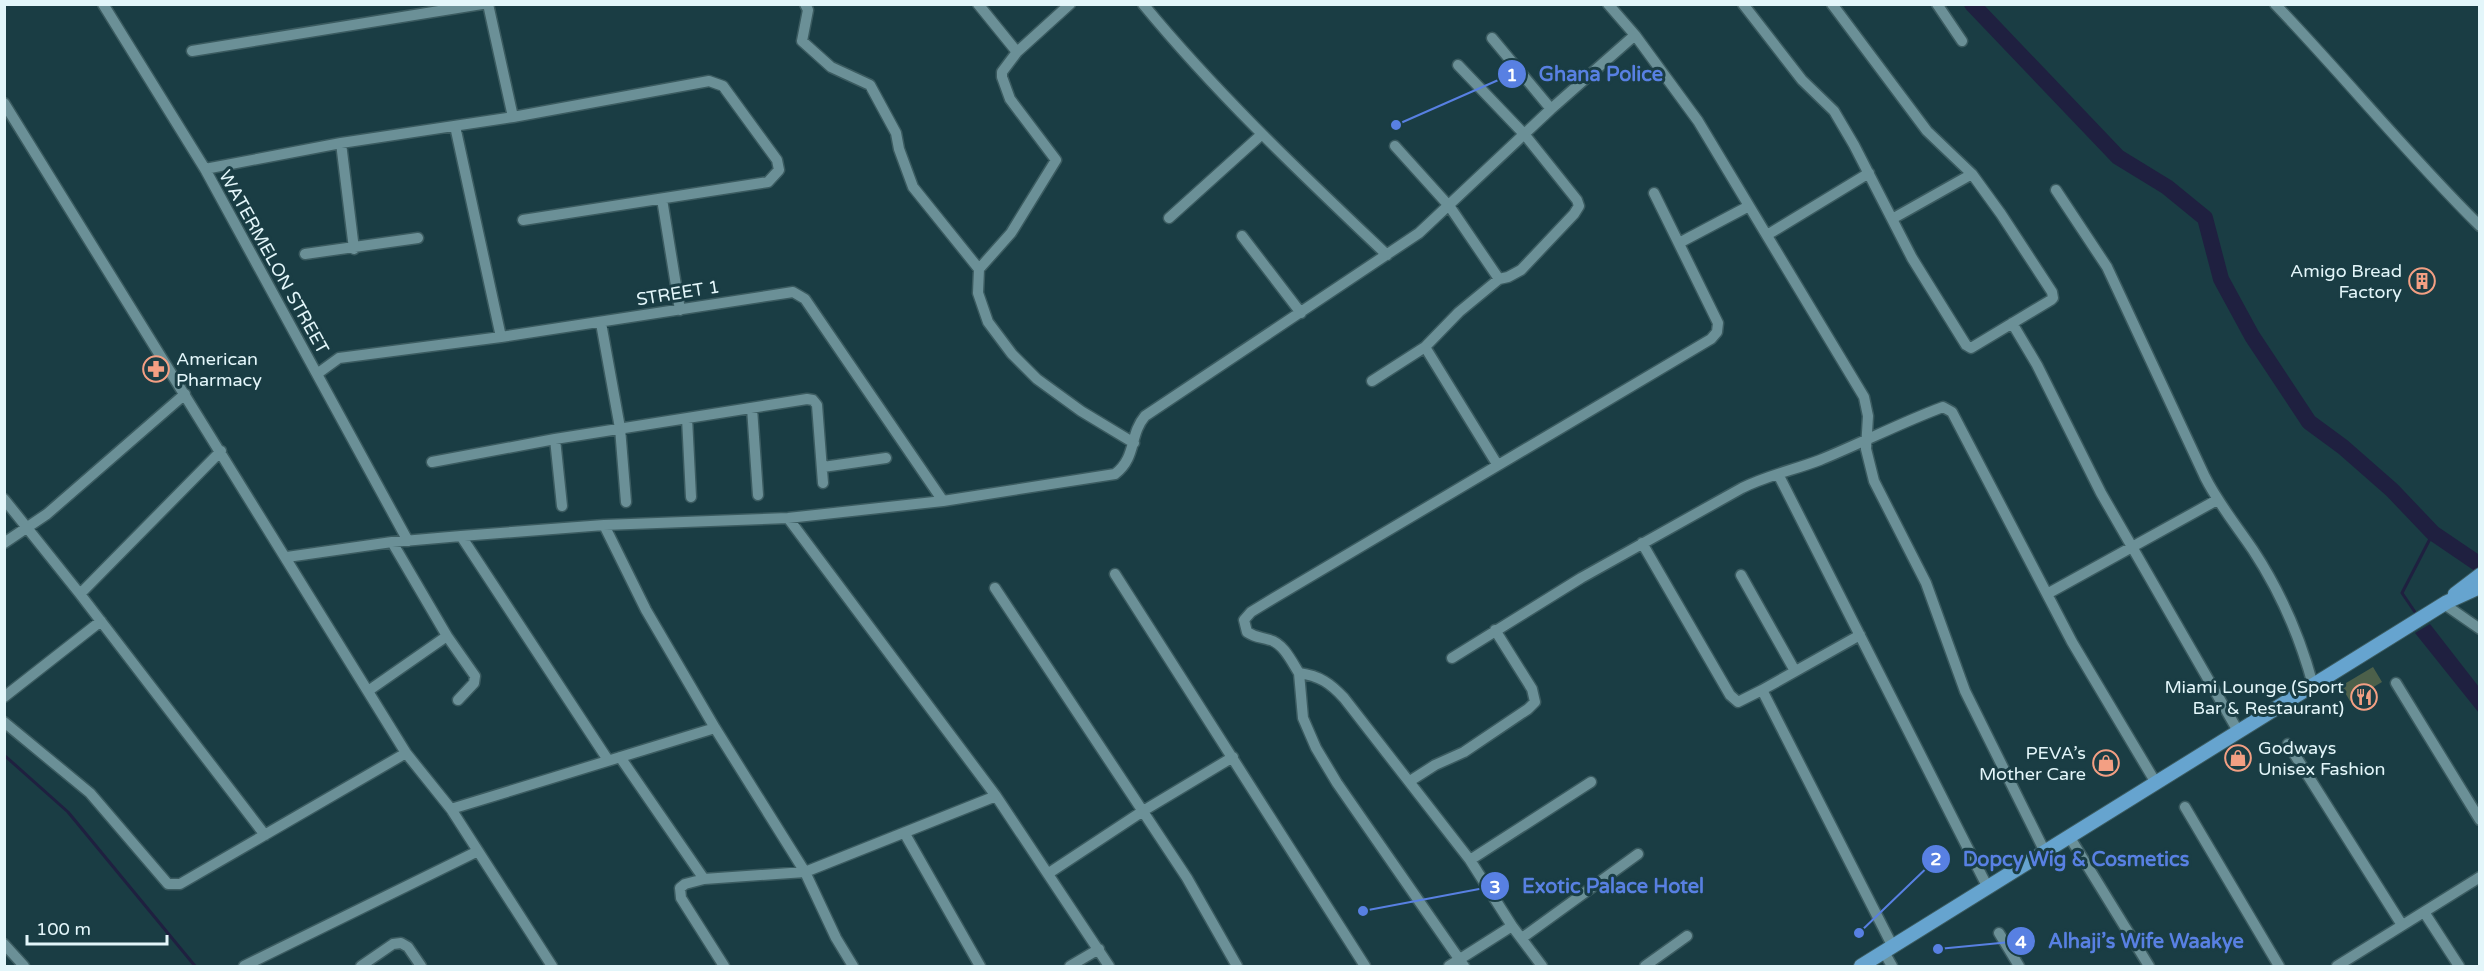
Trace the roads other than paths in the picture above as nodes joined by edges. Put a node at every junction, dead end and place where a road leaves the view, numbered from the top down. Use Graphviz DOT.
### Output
graph roads {
  1 [pos="103,4"];
  2 [pos="482,4"];
  3 [pos="488,4"];
  4 [pos="978,4"];
  5 [pos="1070,4"];
  6 [pos="1143,4"];
  7 [pos="1608,4"];
  8 [pos="1743,4"];
  9 [pos="1832,4"];
  10 [pos="1937,4"];
  11 [pos="2275,4"];
  12 [pos="810,6"];
  13 [pos="1635,35"];
  14 [pos="1492,38"];
  15 [pos="1962,41"];
  16 [pos="192,51"];
  17 [pos="1017,52"];
  18 [pos="1458,65"];
  19 [pos="4,103"];
  20 [pos="1551,109"];
  21 [pos="513,117"];
  22 [pos="455,126"];
  23 [pos="1261,135"];
  24 [pos="1525,135"];
  25 [pos="341,143"];
  26 [pos="1395,146"];
  27 [pos="205,169"];
  28 [pos="1869,173"];
  29 [pos="1972,174"];
  30 [pos="2056,190"];
  31 [pos="1653,193"];
  32 [pos="662,199"];
  33 [pos="1749,206"];
  34 [pos="1449,207"];
  35 [pos="1169,218"];
  36 [pos="1892,219"];
  37 [pos="523,220"];
  38 [pos="2480,226"];
  39 [pos="1767,235"];
  40 [pos="1242,236"];
  41 [pos="418,238"];
  42 [pos="1679,243"];
  43 [pos="354,249"];
  44 [pos="305,254"];
  45 [pos="1387,255"];
  46 [pos="979,269"];
  47 [pos="1498,279"];
  48 [pos="680,310"];
  49 [pos="1301,313"];
  50 [pos="601,323"];
  51 [pos="2012,324"];
  52 [pos="501,337"];
  53 [pos="1425,347"];
  54 [pos="317,374"];
  55 [pos="1372,381"];
  56 [pos="185,394"];
  57 [pos="752,408"];
  58 [pos="687,418"];
  59 [pos="620,428"];
  60 [pos="555,439"];
  61 [pos="1865,441"];
  62 [pos="1134,443"];
  63 [pos="221,451"];
  64 [pos="886,458"];
  65 [pos="432,462"];
  66 [pos="1497,464"];
  67 [pos="822,467"];
  68 [pos="1778,474"];
  69 [pos="823,483"];
  70 [pos="758,495"];
  71 [pos="691,497"];
  72 [pos="4,499"];
  73 [pos="2217,500"];
  74 [pos="943,501"];
  75 [pos="626,502"];
  76 [pos="562,506"];
  77 [pos="788,518"];
  78 [pos="604,525"];
  79 [pos="26,528"];
  80 [pos="461,536"];
  81 [pos="408,541"];
  82 [pos="392,542"];
  83 [pos="4,543"];
  84 [pos="1642,543"];
  85 [pos="2131,545"];
  86 [pos="287,557"];
  87 [pos="1115,574"];
  88 [pos="1741,575"];
  89 [pos="2480,575"];
  90 [pos="995,588"];
  91 [pos="2472,588"];
  92 [pos="81,594"];
  93 [pos="2047,594"];
  94 [pos="2446,603"];
  95 [pos="101,621"];
  96 [pos="2480,629"];
  97 [pos="1495,630"];
  98 [pos="1860,635"];
  99 [pos="447,636"];
  100 [pos="1452,658"];
  101 [pos="1795,671"];
  102 [pos="1299,673"];
  103 [pos="2396,683"];
  104 [pos="2313,685"];
  105 [pos="368,690"];
  106 [pos="1762,690"];
  107 [pos="4,697"];
  108 [pos="458,700"];
  109 [pos="4,722"];
  110 [pos="715,728"];
  111 [pos="2238,731"];
  112 [pos="2288,744"];
  113 [pos="406,753"];
  114 [pos="620,757"];
  115 [pos="1233,757"];
  116 [pos="608,760"];
  117 [pos="1410,781"];
  118 [pos="1592,782"];
  119 [pos="2156,783"];
  120 [pos="996,796"];
  121 [pos="2185,807"];
  122 [pos="451,810"];
  123 [pos="1143,811"];
  124 [pos="2480,820"];
  125 [pos="905,834"];
  126 [pos="265,835"];
  127 [pos="2069,836"];
  128 [pos="476,852"];
  129 [pos="2045,852"];
  130 [pos="1638,854"];
  131 [pos="1470,860"];
  132 [pos="805,872"];
  133 [pos="1049,873"];
  134 [pos="2480,877"];
  135 [pos="704,879"];
  136 [pos="1988,888"];
  137 [pos="2424,912"];
  138 [pos="2402,925"];
  139 [pos="1512,926"];
  140 [pos="1999,933"];
  141 [pos="1687,936"];
  142 [pos="1522,938"];
  143 [pos="4,944"];
  144 [pos="1099,950"];
  145 [pos="1888,950"];
  146 [pos="1461,963"];
  147 [pos="24,966"];
  148 [pos="244,966"];
  149 [pos="361,966"];
  150 [pos="421,966"];
  151 [pos="552,966"];
  152 [pos="724,966"];
  153 [pos="853,966"];
  154 [pos="980,966"];
  155 [pos="1070,966"];
  156 [pos="1109,966"];
  157 [pos="1237,966"];
  158 [pos="1365,966"];
  159 [pos="1449,966"];
  160 [pos="1542,966"];
  161 [pos="1645,966"];
  162 [pos="1861,966"];
  163 [pos="1892,966"];
  164 [pos="2019,966"];
  165 [pos="2149,966"];
  166 [pos="2279,966"];
  167 [pos="2337,966"];
  168 [pos="2459,966"];
  1 -- 27 [label="street, WATERMELON STREET"];
  2 -- 16 [label="street"];
  3 -- 21 [label="street"];
  4 -- 17 [label="street"];
  5 -- 17 [label="street"];
  6 -- 23 [label="street"];
  7 -- 13 [label="street"];
  8 -- 28 [label="street"];
  9 -- 29 [label="street"];
  10 -- 15 [label="street"];
  11 -- 38 [label="street"];
  12 -- 46 [label="street"];
  13 -- 20 [label="street"];
  13 -- 33 [label="street"];
  14 -- 20 [label="street"];
  17 -- 46 [label="street"];
  18 -- 24 [label="street"];
  19 -- 56 [label="street"];
  20 -- 24 [label="street"];
  21 -- 22 [label="street"];
  21 -- 32 [label="street"];
  22 -- 25 [label="street"];
  22 -- 52 [label="street"];
  23 -- 35 [label="street"];
  23 -- 45 [label="street"];
  24 -- 34 [label="street"];
  24 -- 47 [label="street"];
  25 -- 27 [label="street"];
  25 -- 43 [label="street"];
  26 -- 34 [label="street"];
  27 -- 54 [label="street, WATERMELON STREET"];
  28 -- 36 [label="street"];
  28 -- 39 [label="street"];
  29 -- 36 [label="street"];
  29 -- 51 [label="street"];
  30 -- 73 [label="street"];
  31 -- 42 [label="street"];
  32 -- 37 [label="street"];
  32 -- 48 [label="street"];
  33 -- 39 [label="street"];
  33 -- 42 [label="street"];
  34 -- 45 [label="street"];
  34 -- 47 [label="street"];
  36 -- 51 [label="street"];
  39 -- 61 [label="street"];
  40 -- 49 [label="street"];
  41 -- 43 [label="street"];
  42 -- 66 [label="street"];
  43 -- 44 [label="street"];
  45 -- 49 [label="street"];
  46 -- 62 [label="street"];
  47 -- 53 [label="street"];
  48 -- 50 [label="street, STREET 1"];
  48 -- 74 [label="street, STREET 1"];
  49 -- 62 [label="street"];
  50 -- 52 [label="street, STREET 1"];
  50 -- 59 [label="street"];
  51 -- 85 [label="street"];
  52 -- 54 [label="street, STREET 1"];
  53 -- 55 [label="street"];
  53 -- 66 [label="street"];
  54 -- 81 [label="street, WATERMELON STREET"];
  56 -- 63 [label="street"];
  56 -- 79 [label="street"];
  57 -- 58 [label="street"];
  57 -- 67 [label="street"];
  57 -- 70 [label="street"];
  58 -- 59 [label="street"];
  58 -- 71 [label="street"];
  59 -- 60 [label="street"];
  59 -- 75 [label="street"];
  60 -- 65 [label="street"];
  60 -- 76 [label="street"];
  61 -- 68 [label="street"];
  61 -- 93 [label="street"];
  61 -- 129 [label="street"];
  62 -- 74 [label="street"];
  63 -- 86 [label="street"];
  63 -- 92 [label="street"];
  64 -- 67 [label="street"];
  66 -- 102 [label="street"];
  67 -- 69 [label="street"];
  68 -- 84 [label="street"];
  68 -- 98 [label="street"];
  72 -- 79 [label="street"];
  73 -- 85 [label="street"];
  73 -- 104 [label="street"];
  74 -- 77 [label="street"];
  77 -- 78 [label="street"];
  77 -- 120 [label="street"];
  78 -- 80 [label="street"];
  78 -- 110 [label="street"];
  79 -- 83 [label="street"];
  79 -- 92 [label="street"];
  80 -- 81 [label="street"];
  80 -- 116 [label="street"];
  81 -- 82 [label="street"];
  82 -- 86 [label="street"];
  82 -- 99 [label="street"];
  84 -- 97 [label="street"];
  84 -- 106 [label="street"];
  85 -- 93 [label="street"];
  85 -- 111 [label="street"];
  86 -- 105 [label="street"];
  87 -- 115 [label="street"];
  88 -- 101 [label="street"];
  89 -- 91 [label="main road"];
  90 -- 123 [label="street"];
  91 -- 94 [label="main road"];
  92 -- 95 [label="street"];
  93 -- 119 [label="street"];
  94 -- 96 [label="street"];
  94 -- 104 [label="main road"];
  95 -- 107 [label="street"];
  95 -- 126 [label="street"];
  97 -- 100 [label="street"];
  97 -- 117 [label="street"];
  98 -- 101 [label="street"];
  98 -- 136 [label="street"];
  99 -- 105 [label="street"];
  99 -- 108 [label="street"];
  101 -- 106 [label="street"];
  102 -- 117 [label="street"];
  102 -- 146 [label="street"];
  103 -- 124 [label="street"];
  104 -- 111 [label="main road"];
  105 -- 113 [label="street"];
  106 -- 145 [label="street"];
  109 -- 126 [label="street"];
  110 -- 114 [label="street"];
  110 -- 132 [label="street"];
  111 -- 119 [label="main road"];
  112 -- 138 [label="street"];
  113 -- 122 [label="street"];
  113 -- 126 [label="street"];
  114 -- 116 [label="street"];
  114 -- 135 [label="street"];
  115 -- 123 [label="street"];
  115 -- 158 [label="street"];
  116 -- 122 [label="street"];
  117 -- 131 [label="street"];
  118 -- 131 [label="street"];
  119 -- 127 [label="main road"];
  120 -- 125 [label="street"];
  120 -- 133 [label="street"];
  121 -- 166 [label="street"];
  122 -- 128 [label="street"];
  123 -- 133 [label="street"];
  123 -- 157 [label="street"];
  125 -- 132 [label="street"];
  125 -- 154 [label="street"];
  127 -- 129 [label="main road"];
  127 -- 165 [label="street"];
  128 -- 148 [label="street"];
  128 -- 151 [label="street"];
  129 -- 136 [label="main road"];
  130 -- 142 [label="street"];
  131 -- 139 [label="street"];
  132 -- 135 [label="street"];
  132 -- 153 [label="street"];
  133 -- 144 [label="street"];
  134 -- 137 [label="street"];
  135 -- 152 [label="street"];
  136 -- 145 [label="main road"];
  137 -- 138 [label="street"];
  137 -- 168 [label="street"];
  138 -- 167 [label="street"];
  139 -- 142 [label="street"];
  139 -- 146 [label="street"];
  140 -- 164 [label="street"];
  141 -- 161 [label="street"];
  142 -- 160 [label="street"];
  143 -- 147 [label="street"];
  144 -- 155 [label="street"];
  144 -- 156 [label="street"];
  145 -- 162 [label="main road"];
  145 -- 163 [label="street"];
  146 -- 159 [label="street"];
  149 -- 150 [label="street"];
}
